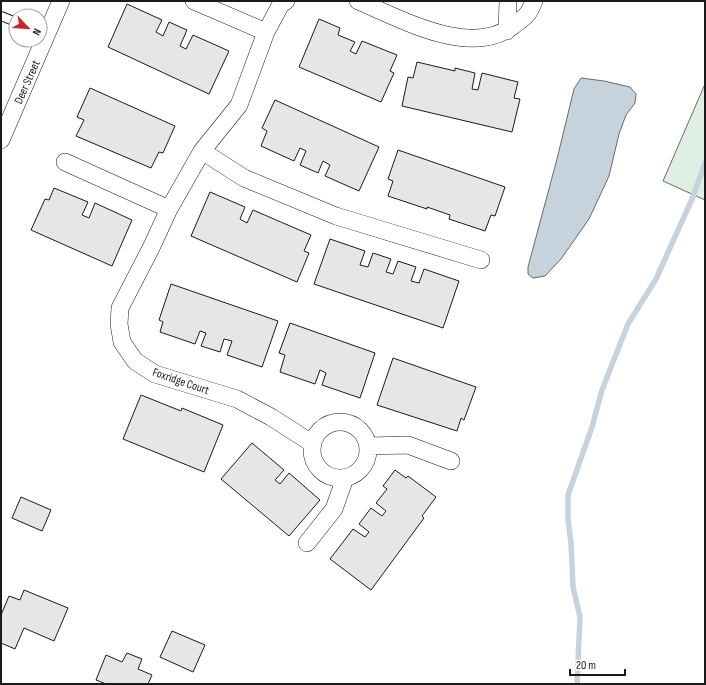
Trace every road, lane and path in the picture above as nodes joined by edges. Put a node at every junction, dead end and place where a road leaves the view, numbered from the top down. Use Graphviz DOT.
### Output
graph roads {
  1 [pos="61,1"];
  2 [pos="194,1"];
  3 [pos="286,1"];
  4 [pos="358,1"];
  5 [pos="508,1"];
  6 [pos="534,1"];
  7 [pos="48,25"];
  8 [pos="507,31"];
  9 [pos="266,32"];
  10 [pos="37,48"];
  11 [pos="1,140"];
  12 [pos="202,151"];
  13 [pos="65,162"];
  14 [pos="169,209"];
  15 [pos="481,260"];
  16 [pos="313,444"];
  17 [pos="368,446"];
  18 [pos="451,461"];
  19 [pos="345,478"];
  20 [pos="307,543"];
  1 -- 7 [label="street, Deer Street"];
  2 -- 9 [label="street"];
  3 -- 9 [label="street, Foxridge Court"];
  4 -- 8 [label="street"];
  5 -- 8 [label="street"];
  6 -- 8 [label="street"];
  9 -- 12 [label="street, Foxridge Court"];
  10 -- 11 [label="street, Deer Street"];
  12 -- 14 [label="street, Foxridge Court"];
  12 -- 15 [label="street"];
  13 -- 14 [label="street"];
  14 -- 16 [label="street, Foxridge Court"];
  16 -- 17 [label="street"];
  16 -- 19 [label="street"];
  17 -- 18 [label="street"];
  17 -- 19 [label="street"];
  19 -- 20 [label="street"];
}
